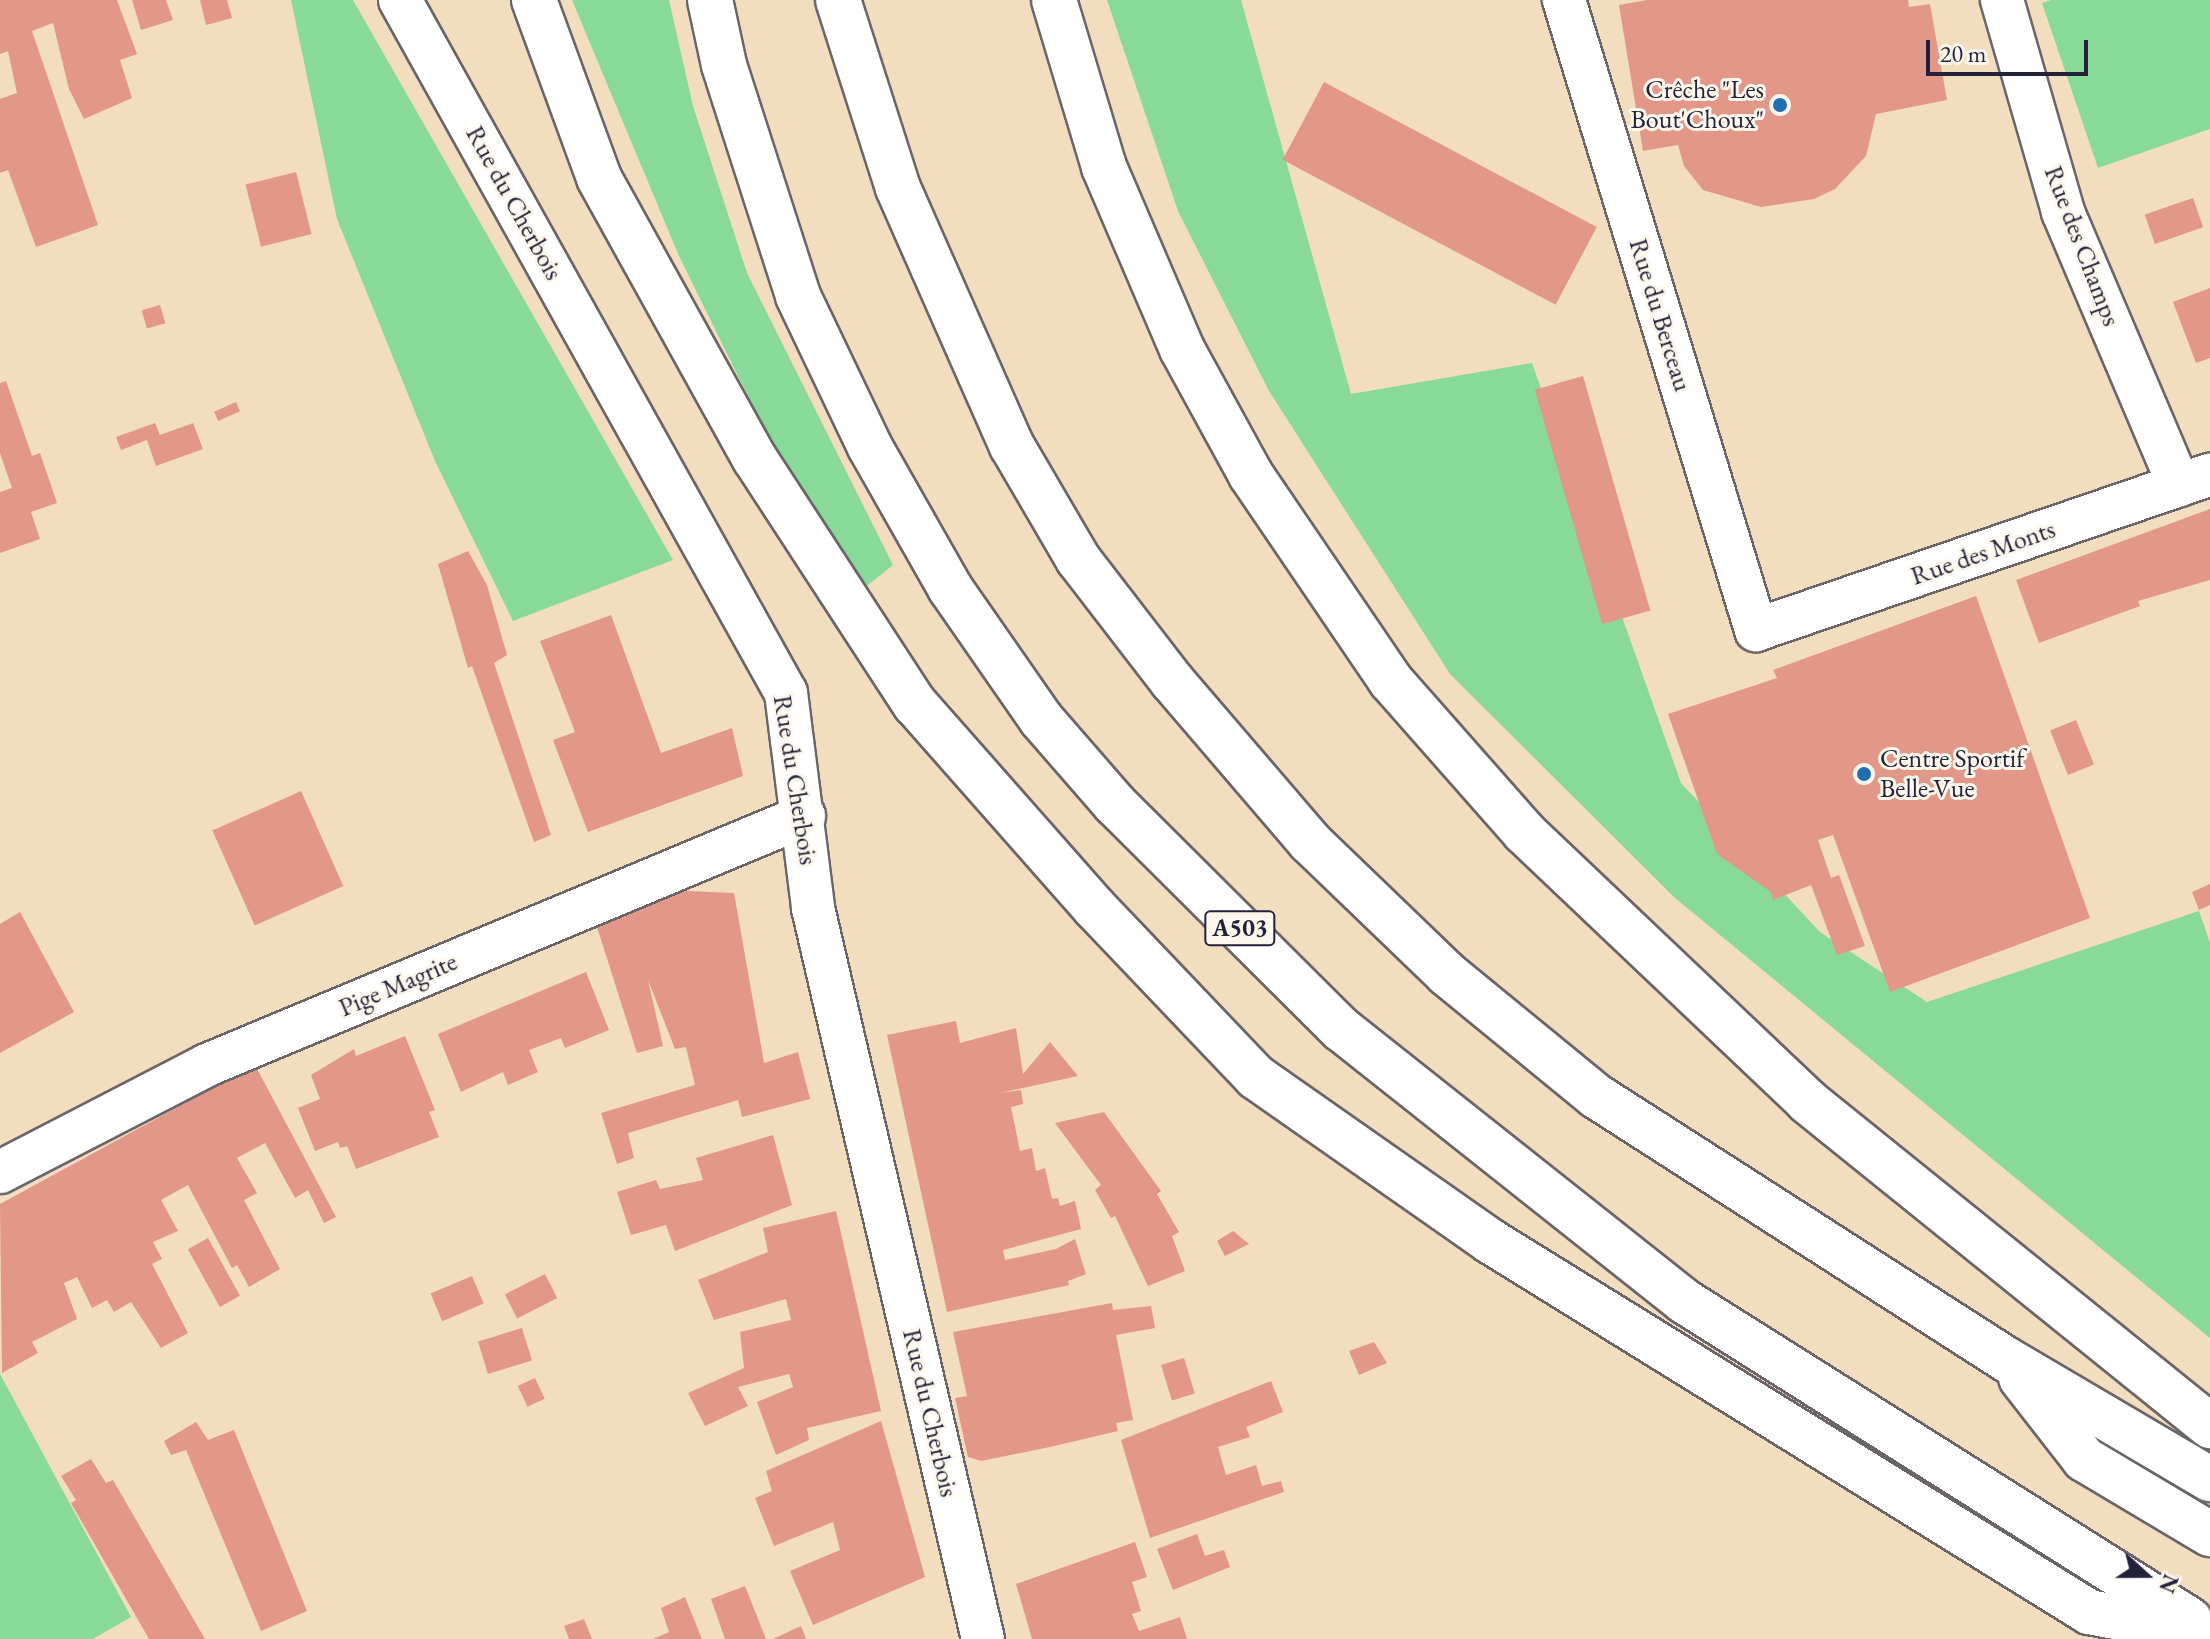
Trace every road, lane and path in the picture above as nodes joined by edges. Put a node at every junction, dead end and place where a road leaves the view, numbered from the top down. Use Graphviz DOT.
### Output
graph roads {
  1 [pos="400,0"];
  2 [pos="534,0"];
  3 [pos="710,0"];
  4 [pos="838,0"];
  5 [pos="1054,0"];
  6 [pos="1564,0"];
  7 [pos="2002,0"];
  8 [pos="2195,480"];
  9 [pos="1756,630"];
  10 [pos="804,816"];
  11 [pos="0,1172"];
  12 [pos="2006,1359"];
  13 [pos="2210,1426"];
  14 [pos="2210,1479"];
  15 [pos="2210,1534"];
  16 [pos="2210,1633"];
  17 [pos="981,1638"];
  1 -- 10 [label="street, Rue du Cherbois"];
  2 -- 16 [label="highway"];
  3 -- 16 [label="highway, A503"];
  4 -- 12 [label="highway"];
  5 -- 13 [label="highway"];
  6 -- 9 [label="street, Rue du Berceau"];
  7 -- 8 [label="street, Rue des Champs"];
  8 -- 9 [label="street, Rue des Monts"];
  10 -- 11 [label="street, Pige Magrite"];
  10 -- 17 [label="street, Rue du Cherbois"];
  12 -- 14 [label="highway"];
  12 -- 15 [label="highway"];
}
